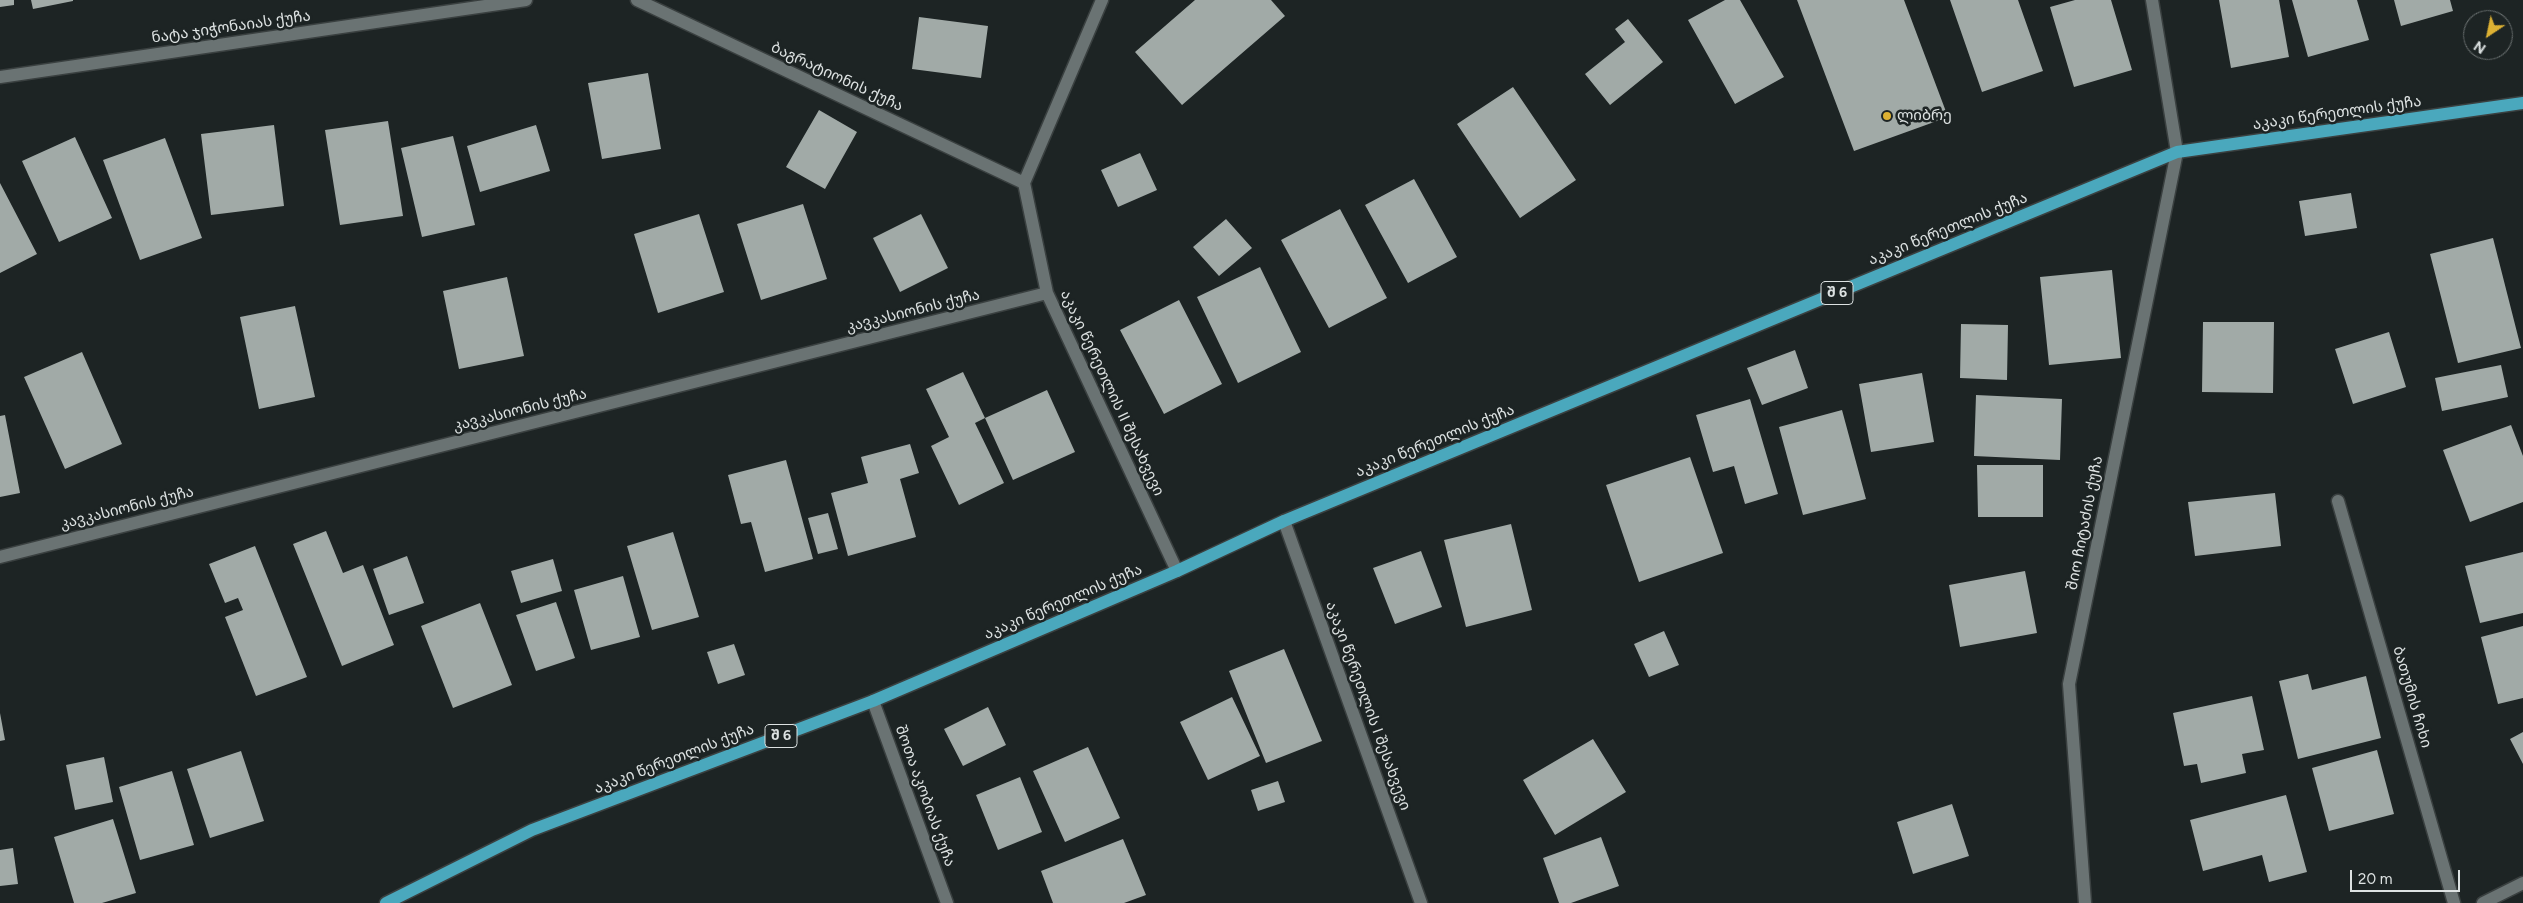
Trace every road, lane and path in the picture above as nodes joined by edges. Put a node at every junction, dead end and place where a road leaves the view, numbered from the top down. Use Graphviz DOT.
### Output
graph roads {
  1 [pos="526,0"];
  2 [pos="637,0"];
  3 [pos="1102,0"];
  4 [pos="2152,0"];
  5 [pos="0,77"];
  6 [pos="2523,103"];
  7 [pos="2177,152"];
  8 [pos="1024,183"];
  9 [pos="1048,294"];
  10 [pos="2338,501"];
  11 [pos="1284,521"];
  12 [pos="0,557"];
  13 [pos="1177,571"];
  14 [pos="873,701"];
  15 [pos="2523,883"];
  16 [pos="386,903"];
  17 [pos="947,903"];
  18 [pos="1421,903"];
  19 [pos="2085,903"];
  20 [pos="2454,903"];
  21 [pos="2483,903"];
  1 -- 5 [label="street, ნატა ჯიჭონაიას ქუჩა"];
  2 -- 8 [label="street, ბაგრატიონის ქუჩა"];
  3 -- 8 [label="street"];
  4 -- 7 [label="street"];
  6 -- 7 [label="main road, აკაკი წერეთლის ქუჩა / შ 6"];
  7 -- 11 [label="main road, აკაკი წერეთლის ქუჩა / შ 6"];
  7 -- 19 [label="street, შიო ჩიტაძის ქუჩა"];
  8 -- 9 [label="street, აკაკი წერეთლის II შესახვევი"];
  9 -- 12 [label="street, კავკასიონის ქუჩა"];
  9 -- 13 [label="street, აკაკი წერეთლის II შესახვევი"];
  10 -- 20 [label="street, ბათუმის ჩიხი"];
  11 -- 13 [label="main road, აკაკი წერეთლის ქუჩა / შ 6"];
  11 -- 18 [label="street, აკაკი წერეთლის I შესახვევი"];
  13 -- 14 [label="main road, აკაკი წერეთლის ქუჩა / შ 6"];
  14 -- 16 [label="main road, აკაკი წერეთლის ქუჩა / შ 6"];
  14 -- 17 [label="street, შოთა აკობიას ქუჩა"];
  15 -- 21 [label="street"];
}
